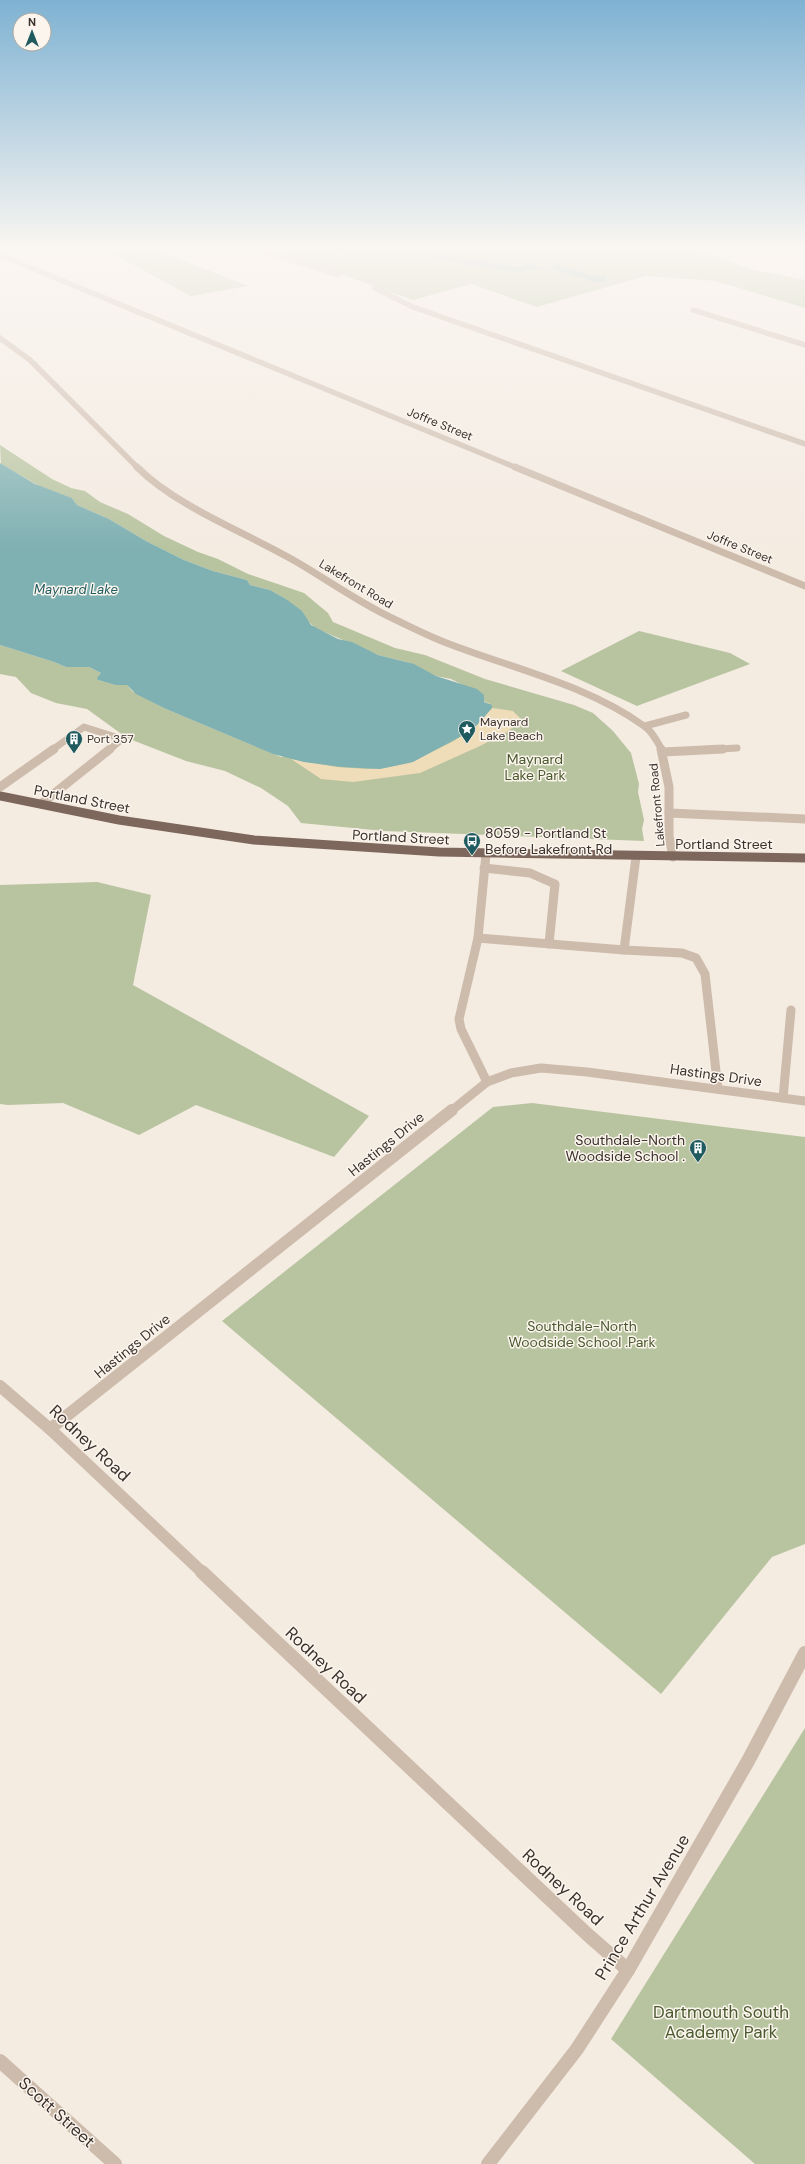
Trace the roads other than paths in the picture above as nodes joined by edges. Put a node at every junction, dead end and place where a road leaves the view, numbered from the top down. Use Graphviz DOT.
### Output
graph roads {
  1 [pos="14,348"];
  2 [pos="226,348"];
  3 [pos="530,348"];
  4 [pos="805,444"];
  5 [pos="805,586"];
  6 [pos="686,715"];
  7 [pos="645,726"];
  8 [pos="737,748"];
  9 [pos="663,752"];
  10 [pos="0,787"];
  11 [pos="0,796"];
  12 [pos="40,804"];
  13 [pos="669,813"];
  14 [pos="805,819"];
  15 [pos="486,854"];
  16 [pos="636,857"];
  17 [pos="673,857"];
  18 [pos="805,858"];
  19 [pos="484,868"];
  20 [pos="478,938"];
  21 [pos="549,944"];
  22 [pos="624,950"];
  23 [pos="791,1010"];
  24 [pos="487,1082"];
  25 [pos="718,1089"];
  26 [pos="783,1098"];
  27 [pos="805,1101"];
  28 [pos="0,1386"];
  29 [pos="50,1429"];
  30 [pos="805,1654"];
  31 [pos="628,1970"];
  32 [pos="0,2061"];
  33 [pos="115,2164"];
  34 [pos="488,2164"];
  1 -- 7 [label="street, Lakefront Road"];
  2 -- 5 [label="street, Joffre Street"];
  3 -- 4 [label="street"];
  6 -- 7 [label="street"];
  7 -- 9 [label="street, Lakefront Road"];
  8 -- 9 [label="street"];
  9 -- 13 [label="street, Lakefront Road"];
  10 -- 12 [label="street"];
  11 -- 12 [label="main road, Portland Street"];
  12 -- 15 [label="main road, Portland Street"];
  13 -- 14 [label="street"];
  13 -- 17 [label="street, Lakefront Road"];
  15 -- 16 [label="main road, Portland Street"];
  15 -- 19 [label="street"];
  16 -- 17 [label="main road, Portland Street"];
  16 -- 22 [label="street"];
  17 -- 18 [label="main road, Portland Street"];
  19 -- 20 [label="street"];
  19 -- 21 [label="street"];
  20 -- 21 [label="street"];
  20 -- 24 [label="street"];
  21 -- 22 [label="street"];
  22 -- 25 [label="street"];
  23 -- 26 [label="street"];
  24 -- 25 [label="street, Hastings Drive"];
  24 -- 29 [label="street, Hastings Drive"];
  25 -- 26 [label="street, Hastings Drive"];
  26 -- 27 [label="street, Hastings Drive"];
  28 -- 29 [label="street, Rodney Road"];
  29 -- 31 [label="street, Rodney Road"];
  30 -- 31 [label="street, Prince Arthur Avenue"];
  31 -- 34 [label="street, Prince Arthur Avenue"];
  32 -- 33 [label="street, Scott Street"];
}
